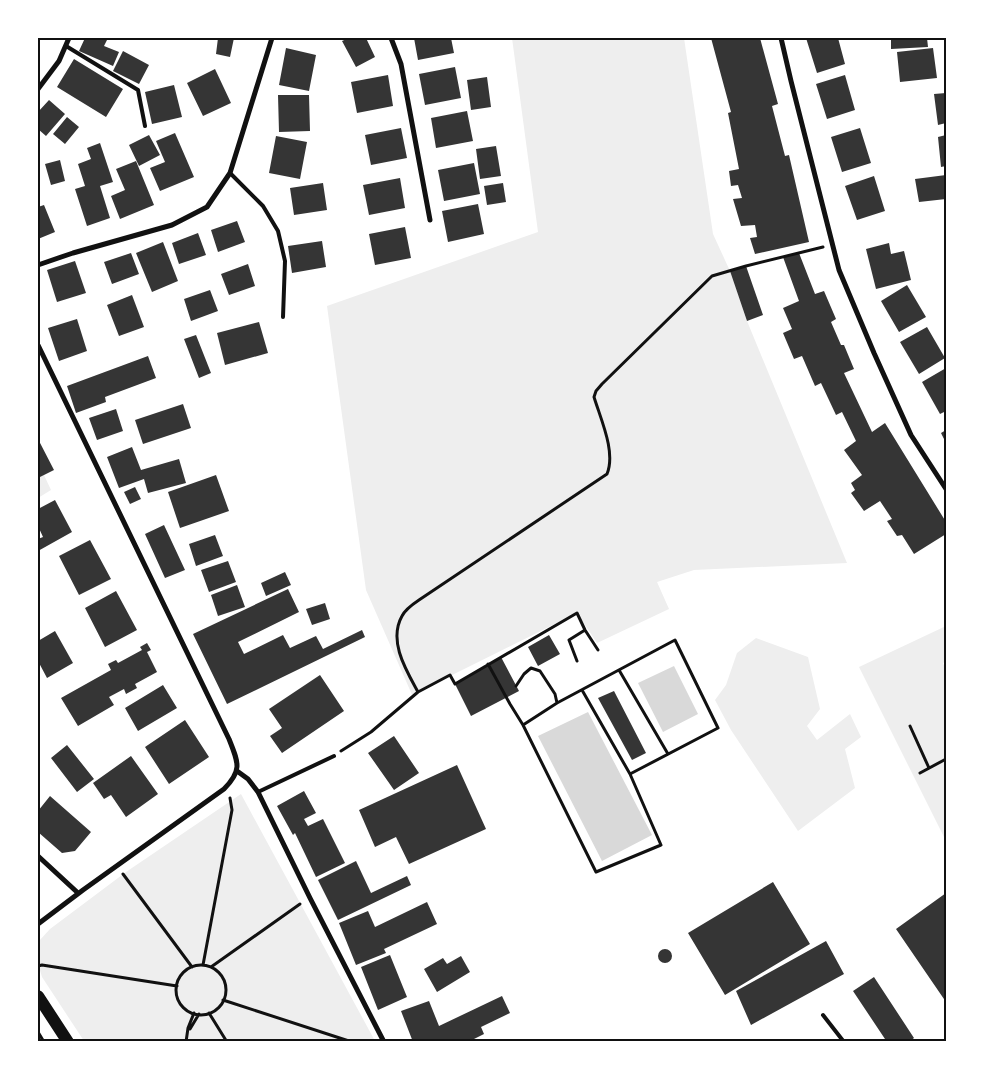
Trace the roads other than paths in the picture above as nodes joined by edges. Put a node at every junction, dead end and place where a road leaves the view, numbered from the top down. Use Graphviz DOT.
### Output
graph roads {
  1 [pos="69,38"];
  2 [pos="272,38"];
  3 [pos="391,38"];
  4 [pos="782,38"];
  5 [pos="66,46"];
  6 [pos="38,89"];
  7 [pos="145,126"];
  8 [pos="230,173"];
  9 [pos="430,220"];
  10 [pos="38,265"];
  11 [pos="283,316"];
  12 [pos="38,345"];
  13 [pos="946,489"];
  14 [pos="334,756"];
  15 [pos="237,771"];
  16 [pos="258,792"];
  17 [pos="38,856"];
  18 [pos="78,893"];
  19 [pos="38,924"];
  20 [pos="38,996"];
  21 [pos="823,1015"];
  22 [pos="68,1042"];
  23 [pos="384,1042"];
  24 [pos="844,1042"];
  1 -- 5 [label="street"];
  2 -- 8 [label="street"];
  3 -- 9 [label="street"];
  4 -- 13 [label="street"];
  5 -- 6 [label="street"];
  5 -- 7 [label="lane"];
  8 -- 10 [label="street"];
  8 -- 11 [label="lane"];
  12 -- 15 [label="street"];
  14 -- 16 [label="lane"];
  15 -- 16 [label="street"];
  15 -- 18 [label="street"];
  16 -- 23 [label="street"];
  17 -- 18 [label="street"];
  18 -- 19 [label="street"];
  20 -- 22 [label="main road"];
  21 -- 24 [label="lane"];
}
